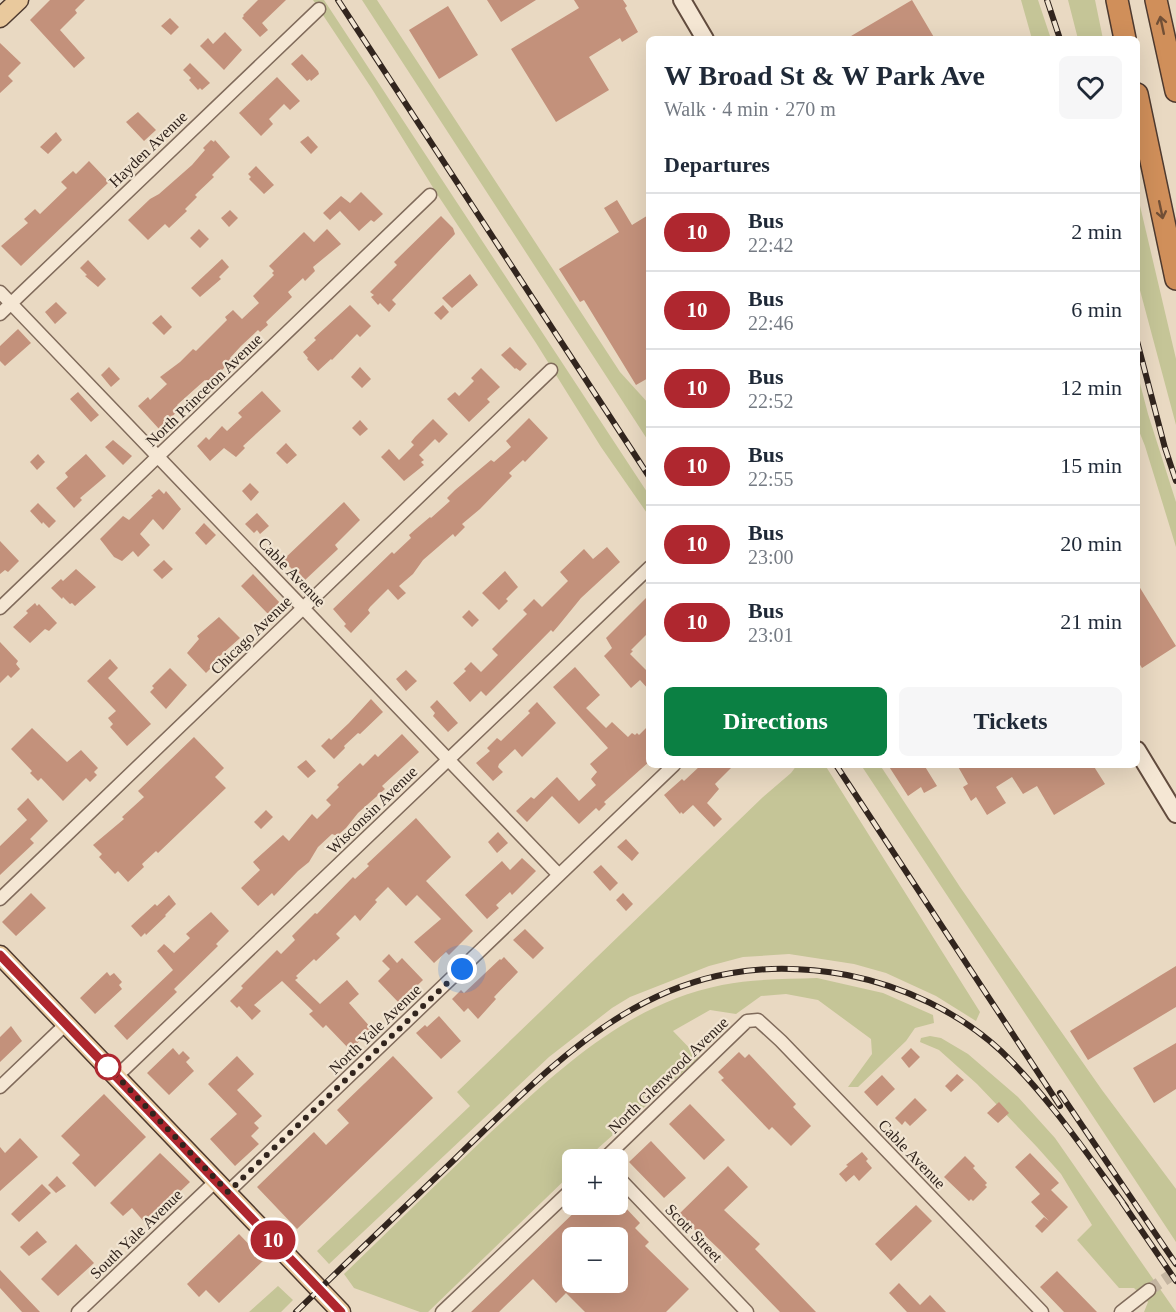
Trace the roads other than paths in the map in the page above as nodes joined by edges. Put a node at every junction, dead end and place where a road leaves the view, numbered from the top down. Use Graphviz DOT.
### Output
graph roads {
  1 [pos="19,0"];
  2 [pos="682,0"];
  3 [pos="1117,0"];
  4 [pos="1156,0"];
  5 [pos="319,9"];
  6 [pos="0,18"];
  7 [pos="703,36"];
  8 [pos="1124,36"];
  9 [pos="1176,91"];
  10 [pos="1140,108"];
  11 [pos="430,195"];
  12 [pos="1176,279"];
  13 [pos="0,292"];
  14 [pos="11,303"];
  15 [pos="0,314"];
  16 [pos="551,370"];
  17 [pos="158,456"];
  18 [pos="646,571"];
  19 [pos="0,608"];
  20 [pos="303,608"];
  21 [pos="1140,755"];
  22 [pos="448,759"];
  23 [pos="671,768"];
  24 [pos="1176,814"];
  25 [pos="559,875"];
  26 [pos="0,899"];
  27 [pos="0,955"];
  28 [pos="758,1020"];
  29 [pos="66,1024"];
  30 [pos="117,1077"];
  31 [pos="0,1087"];
  32 [pos="614,1149"];
  33 [pos="222,1186"];
  34 [pos="628,1187"];
  35 [pos="562,1198"];
  36 [pos="1149,1290"];
  37 [pos="78,1312"];
  38 [pos="341,1312"];
  39 [pos="442,1312"];
  40 [pos="747,1312"];
  41 [pos="1042,1312"];
  42 [pos="1121,1312"];
  1 -- 6 [label="main road"];
  2 -- 7 [label="main road"];
  3 -- 8 [label="highway"];
  9 -- 4 [label="highway, one-way"];
  5 -- 14 [label="street, Hayden Avenue"];
  10 -- 12 [label="highway, one-way"];
  11 -- 17 [label="street, North Princeton Avenue"];
  13 -- 14 [label="street, Cable Avenue"];
  14 -- 15 [label="street, Hayden Avenue"];
  14 -- 17 [label="street, Cable Avenue"];
  16 -- 20 [label="street, Chicago Avenue"];
  17 -- 19 [label="street, North Princeton Avenue"];
  17 -- 20 [label="street, Cable Avenue"];
  18 -- 22 [label="street, Wisconsin Avenue"];
  20 -- 22 [label="street, Cable Avenue"];
  20 -- 26 [label="street, Chicago Avenue"];
  21 -- 24 [label="main road"];
  22 -- 25 [label="street, Cable Avenue"];
  22 -- 30 [label="street, Wisconsin Avenue"];
  23 -- 25 [label="street, North Yale Avenue"];
  25 -- 33 [label="street, North Yale Avenue"];
  27 -- 29 [label="main road"];
  28 -- 32 [label="street, North Glenwood Avenue"];
  28 -- 41 [label="street, Cable Avenue"];
  29 -- 30 [label="main road"];
  29 -- 31 [label="street"];
  30 -- 33 [label="main road"];
  33 -- 37 [label="street, South Yale Avenue"];
  33 -- 38 [label="main road"];
  34 -- 40 [label="street, Scott Street"];
  35 -- 39 [label="street"];
  36 -- 42 [label="street"];
}
